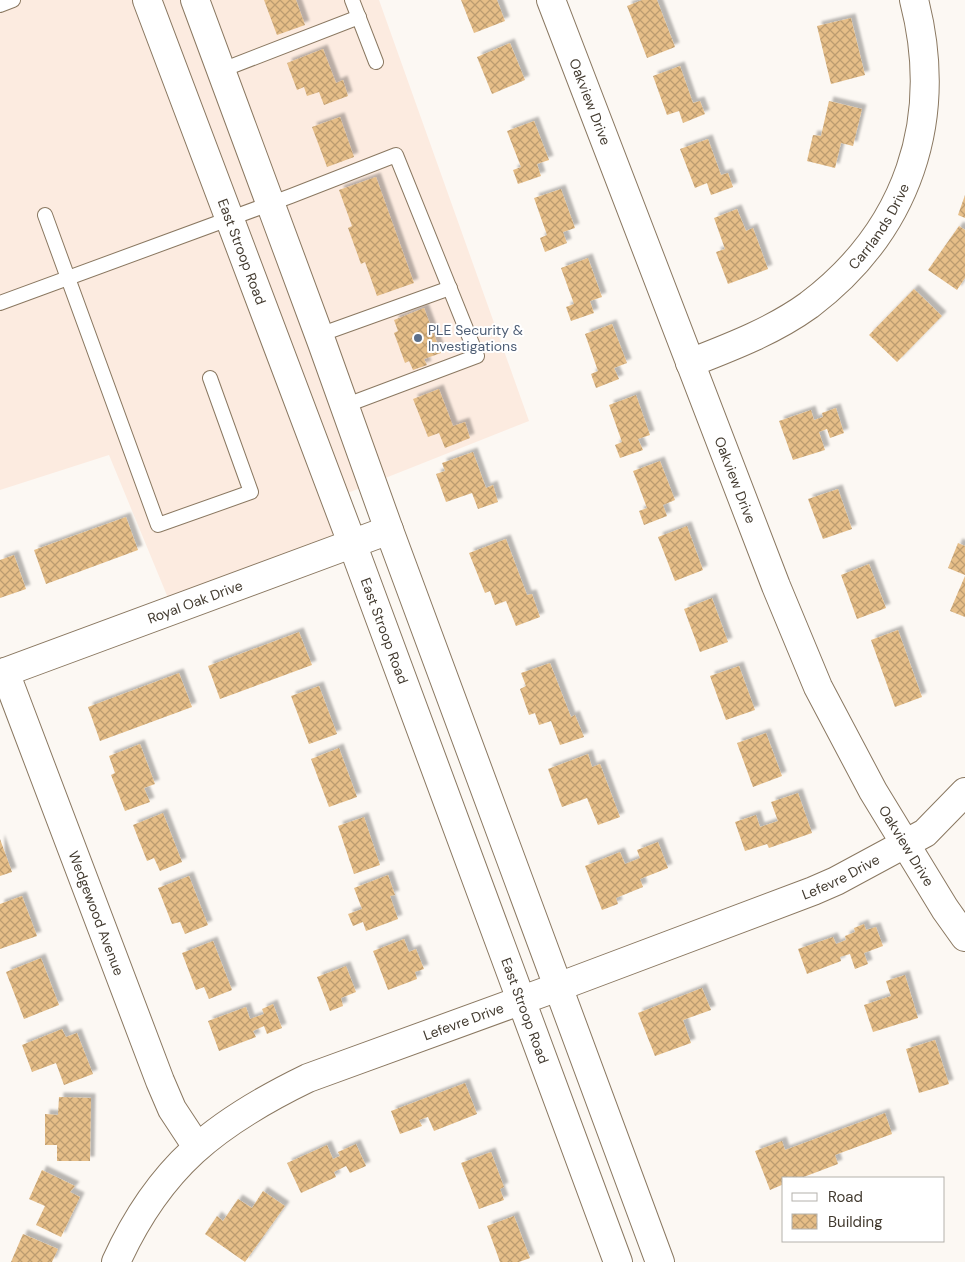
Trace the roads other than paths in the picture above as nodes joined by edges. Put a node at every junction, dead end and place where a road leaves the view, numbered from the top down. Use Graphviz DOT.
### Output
graph roads {
  1 [pos="13,0"];
  2 [pos="147,0"];
  3 [pos="196,0"];
  4 [pos="352,0"];
  5 [pos="551,0"];
  6 [pos="914,0"];
  7 [pos="0,4"];
  8 [pos="359,17"];
  9 [pos="376,62"];
  10 [pos="222,70"];
  11 [pos="271,204"];
  12 [pos="45,216"];
  13 [pos="230,219"];
  14 [pos="68,278"];
  15 [pos="450,288"];
  16 [pos="0,303"];
  17 [pos="319,335"];
  18 [pos="690,363"];
  19 [pos="210,378"];
  20 [pos="344,406"];
  21 [pos="389,530"];
  22 [pos="352,544"];
  23 [pos="3,673"];
  24 [pos="965,792"];
  25 [pos="905,845"];
  26 [pos="965,937"];
  27 [pos="558,987"];
  28 [pos="522,1000"];
  29 [pos="197,1147"];
  30 [pos="116,1262"];
  31 [pos="618,1262"];
  32 [pos="660,1262"];
  1 -- 7 [label="lane"];
  2 -- 13 [label="street, East Stroop Road"];
  3 -- 10 [label="street"];
  4 -- 8 [label="lane"];
  5 -- 18 [label="street, Oakview Drive"];
  6 -- 18 [label="street, Carrlands Drive"];
  8 -- 9 [label="lane"];
  8 -- 10 [label="lane"];
  10 -- 11 [label="street"];
  11 -- 13 [label="lane"];
  11 -- 15 [label="lane"];
  11 -- 17 [label="street"];
  12 -- 14 [label="lane"];
  13 -- 14 [label="lane"];
  13 -- 22 [label="street, East Stroop Road"];
  14 -- 16 [label="lane"];
  14 -- 19 [label="lane"];
  15 -- 17 [label="lane"];
  15 -- 20 [label="lane"];
  17 -- 20 [label="street"];
  18 -- 25 [label="street, Oakview Drive"];
  20 -- 21 [label="street"];
  21 -- 22 [label="street, Royal Oak Drive"];
  21 -- 27 [label="street"];
  22 -- 23 [label="street, Royal Oak Drive"];
  22 -- 28 [label="street, East Stroop Road"];
  23 -- 29 [label="street, Wedgewood Avenue"];
  24 -- 25 [label="street, Lefevre Drive"];
  25 -- 26 [label="street, Oakview Drive"];
  25 -- 27 [label="street, Lefevre Drive"];
  27 -- 28 [label="street, Lefevre Drive"];
  27 -- 32 [label="street"];
  28 -- 29 [label="street, Lefevre Drive"];
  28 -- 31 [label="street, East Stroop Road"];
  29 -- 30 [label="street, Lefevre Drive"];
}
